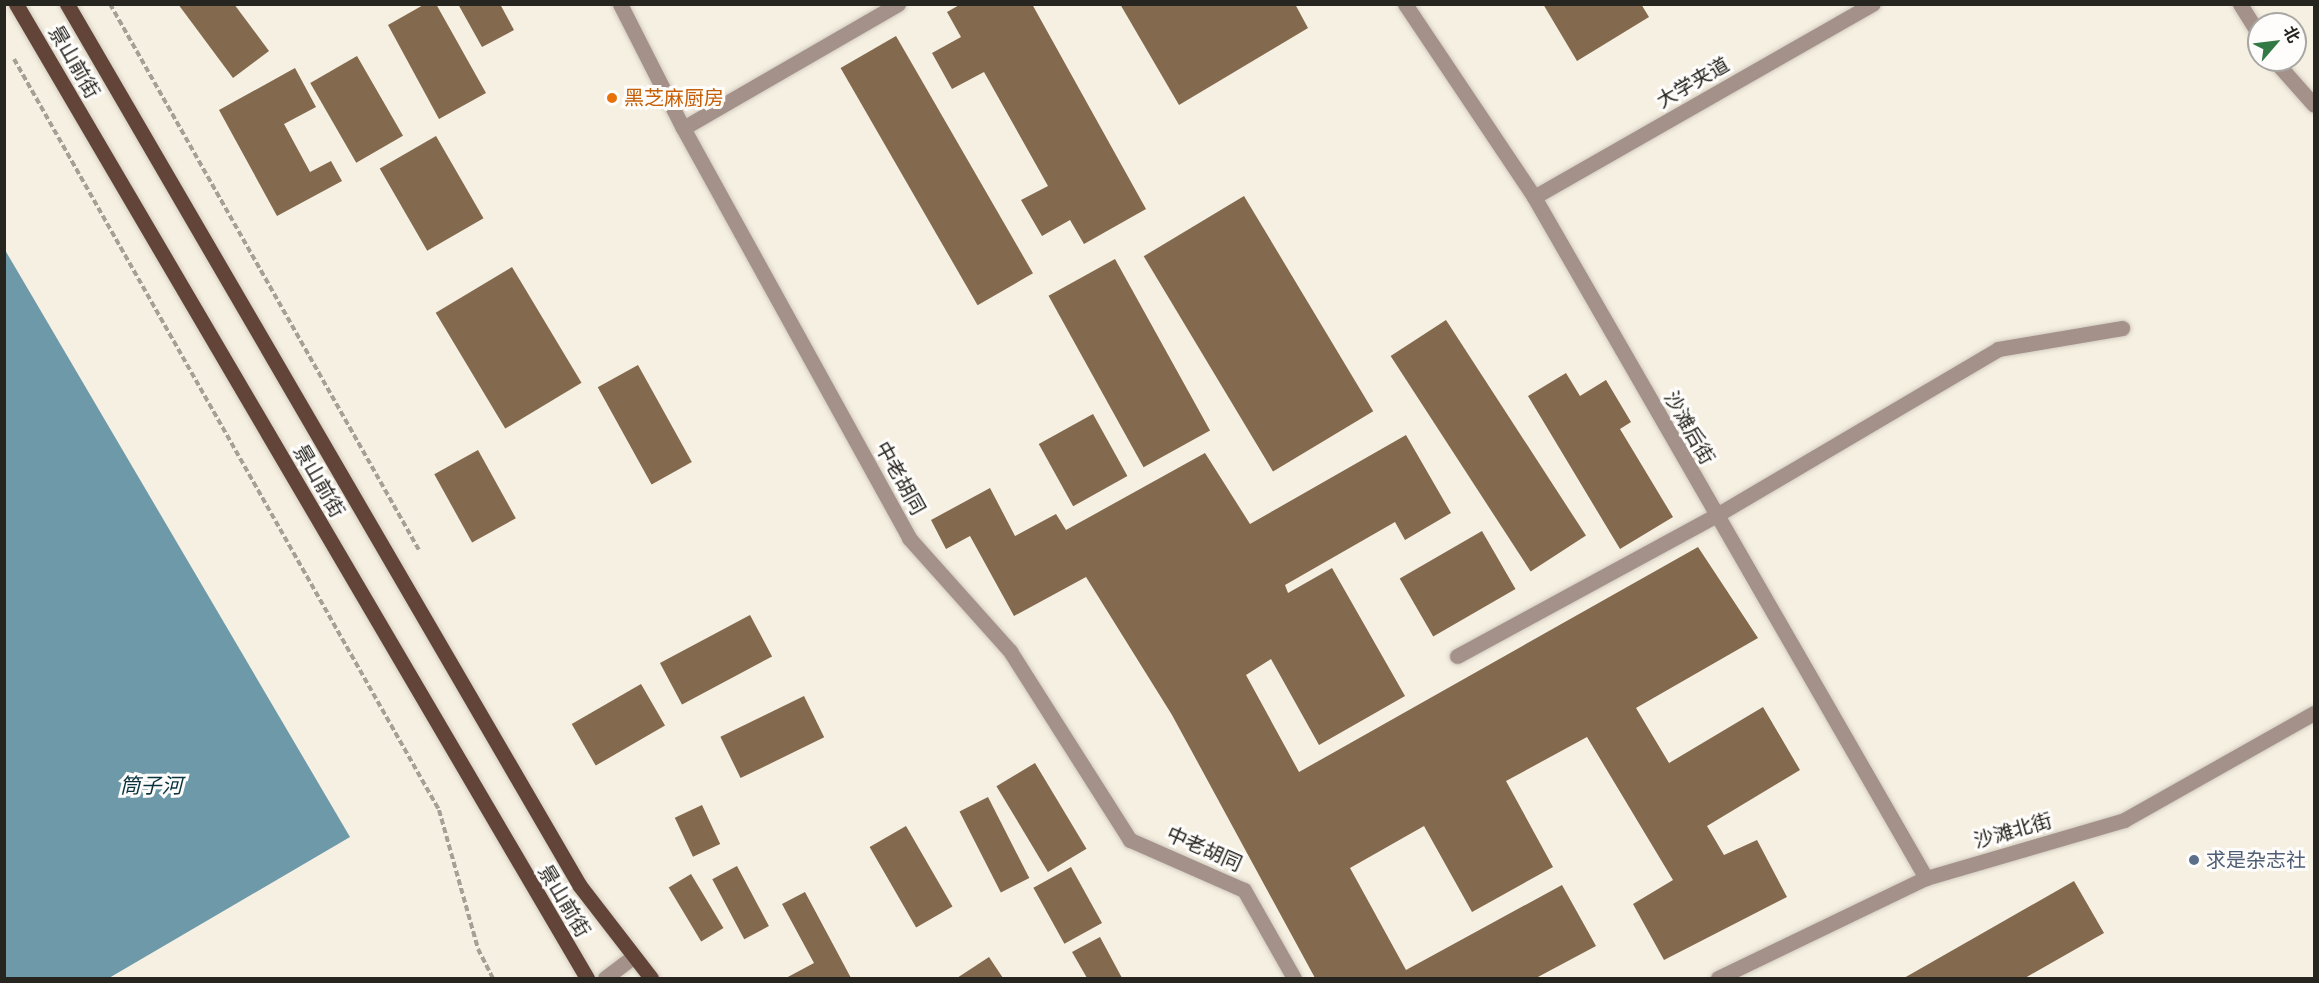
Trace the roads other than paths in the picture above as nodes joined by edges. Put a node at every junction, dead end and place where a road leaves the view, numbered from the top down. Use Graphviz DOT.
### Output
graph roads {
  1 [pos="16,4"];
  2 [pos="67,4"];
  3 [pos="620,4"];
  4 [pos="898,4"];
  5 [pos="1405,4"];
  6 [pos="1873,4"];
  7 [pos="2285,72"];
  8 [pos="2314,105"];
  9 [pos="683,128"];
  10 [pos="1534,197"];
  11 [pos="2122,328"];
  12 [pos="1715,516"];
  13 [pos="1457,656"];
  14 [pos="2314,713"];
  15 [pos="1926,878"];
  16 [pos="632,958"];
  17 [pos="587,978"];
  18 [pos="604,978"];
  19 [pos="651,978"];
  20 [pos="1294,978"];
  21 [pos="1718,978"];
  1 -- 17 [label="main road, 景山前街"];
  2 -- 16 [label="main road, 景山前街"];
  3 -- 9 [label="street, 中老胡同"];
  4 -- 9 [label="street"];
  5 -- 10 [label="street, 沙滩后街"];
  6 -- 10 [label="street, 大学夹道"];
  7 -- 8 [label="street"];
  9 -- 20 [label="street, 中老胡同"];
  10 -- 12 [label="street, 沙滩后街"];
  11 -- 12 [label="street"];
  12 -- 13 [label="street"];
  12 -- 15 [label="street, 沙滩后街"];
  14 -- 15 [label="street, 沙滩北街"];
  15 -- 21 [label="street, 沙滩北街"];
  16 -- 18 [label="street"];
  16 -- 19 [label="main road, 景山前街"];
}
